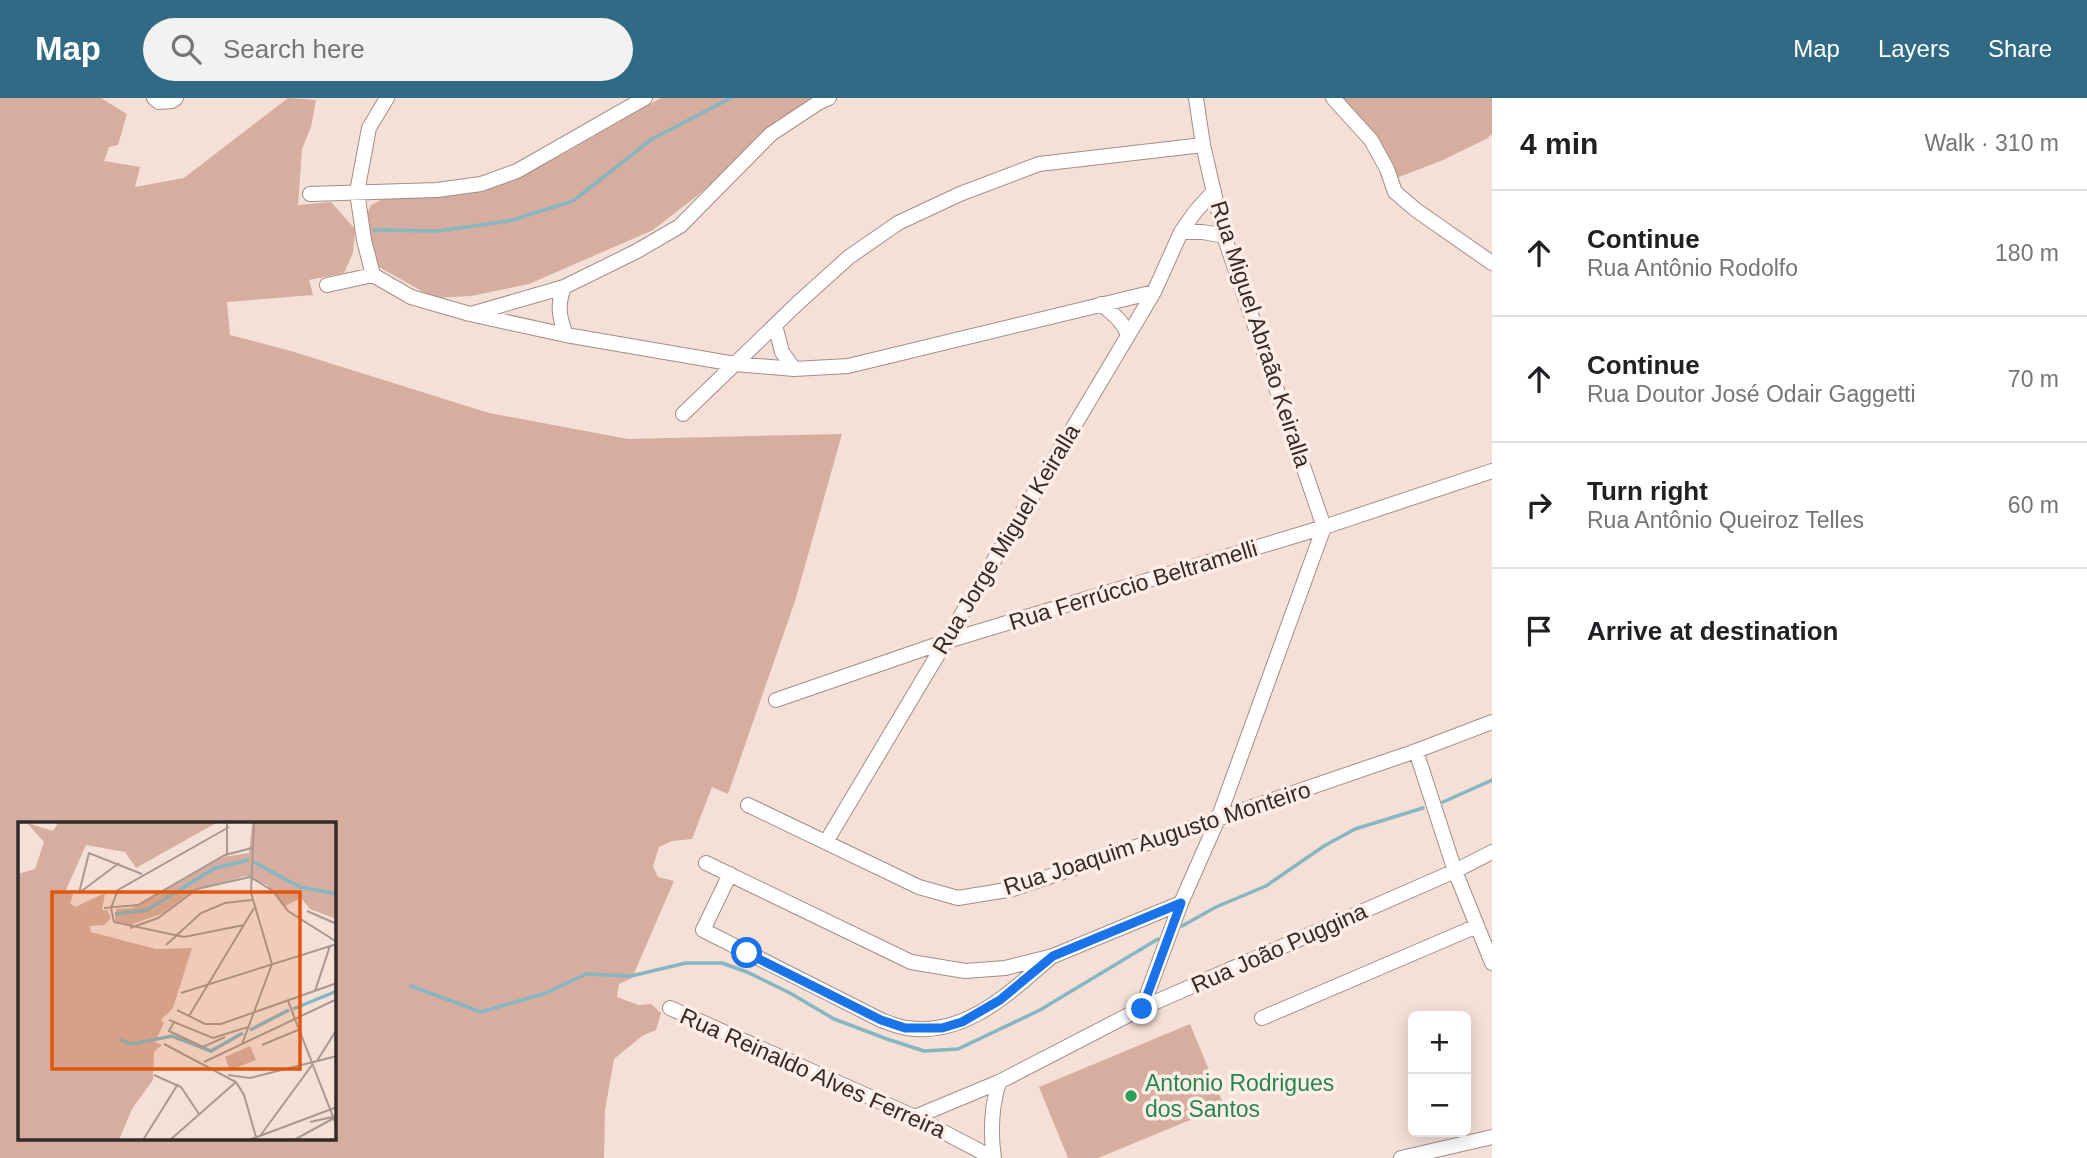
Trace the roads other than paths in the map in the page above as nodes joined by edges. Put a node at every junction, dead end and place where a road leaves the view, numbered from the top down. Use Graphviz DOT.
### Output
graph roads {
  1 [pos="176,98"];
  2 [pos="387,98"];
  3 [pos="645,98"];
  4 [pos="829,98"];
  5 [pos="1196,98"];
  6 [pos="1333,98"];
  7 [pos="157,100"];
  8 [pos="1203,145"];
  9 [pos="1214,191"];
  10 [pos="357,192"];
  11 [pos="310,194"];
  12 [pos="1181,232"];
  13 [pos="1224,236"];
  14 [pos="1492,263"];
  15 [pos="373,275"];
  16 [pos="327,285"];
  17 [pos="564,287"];
  18 [pos="1154,292"];
  19 [pos="1101,304"];
  20 [pos="470,314"];
  21 [pos="775,325"];
  22 [pos="566,335"];
  23 [pos="1128,335"];
  24 [pos="735,364"];
  25 [pos="794,369"];
  26 [pos="684,414"];
  27 [pos="1492,471"];
  28 [pos="1324,527"];
  29 [pos="944,642"];
  30 [pos="776,701"];
  31 [pos="1492,723"];
  32 [pos="1416,751"];
  33 [pos="748,805"];
  34 [pos="1218,819"];
  35 [pos="826,842"];
  36 [pos="1492,852"];
  37 [pos="706,863"];
  38 [pos="1455,872"];
  39 [pos="730,874"];
  40 [pos="1181,903"];
  41 [pos="1477,926"];
  42 [pos="1053,956"];
  43 [pos="1492,963"];
  44 [pos="670,1009"];
  45 [pos="1142,1009"];
  46 [pos="1262,1018"];
  47 [pos="999,1082"];
  48 [pos="915,1117"];
  49 [pos="1492,1137"];
  50 [pos="994,1158"];
  51 [pos="1401,1158"];
  1 -- 7 [label="street"];
  2 -- 10 [label="street"];
  3 -- 10 [label="street"];
  4 -- 17 [label="street"];
  5 -- 8 [label="street, Rua Miguel Abraão Keiralla"];
  6 -- 14 [label="street"];
  8 -- 9 [label="street, Rua Miguel Abraão Keiralla"];
  8 -- 21 [label="street"];
  9 -- 12 [label="street, Rua Jorge Miguel Keiralla"];
  9 -- 13 [label="street, Rua Miguel Abraão Keiralla"];
  10 -- 11 [label="street"];
  10 -- 15 [label="street"];
  12 -- 13 [label="street"];
  12 -- 18 [label="street, Rua Jorge Miguel Keiralla"];
  13 -- 28 [label="street, Rua Miguel Abraão Keiralla"];
  15 -- 16 [label="street"];
  15 -- 20 [label="street"];
  17 -- 20 [label="street"];
  17 -- 22 [label="street"];
  18 -- 19 [label="street"];
  18 -- 23 [label="street, Rua Jorge Miguel Keiralla"];
  19 -- 23 [label="street"];
  19 -- 25 [label="street"];
  20 -- 22 [label="street"];
  21 -- 24 [label="street"];
  21 -- 25 [label="street"];
  22 -- 24 [label="street"];
  23 -- 29 [label="street, Rua Jorge Miguel Keiralla"];
  24 -- 25 [label="street"];
  24 -- 26 [label="street"];
  27 -- 28 [label="street, Rua Ferrúccio Beltramelli"];
  28 -- 29 [label="street, Rua Ferrúccio Beltramelli"];
  28 -- 34 [label="street"];
  29 -- 30 [label="street, Rua Ferrúccio Beltramelli"];
  29 -- 35 [label="street, Rua Jorge Miguel Keiralla"];
  31 -- 32 [label="street, Rua Joaquim Augusto Monteiro"];
  32 -- 34 [label="street, Rua Joaquim Augusto Monteiro"];
  32 -- 38 [label="street"];
  33 -- 35 [label="street, Rua Joaquim Augusto Monteiro"];
  34 -- 35 [label="street, Rua Joaquim Augusto Monteiro"];
  34 -- 40 [label="street"];
  36 -- 38 [label="street, Rua João Puggina"];
  37 -- 39 [label="street"];
  38 -- 41 [label="street"];
  38 -- 45 [label="street, Rua João Puggina"];
  39 -- 42 [label="street"];
  39 -- 42 [label="street"];
  40 -- 42 [label="street"];
  40 -- 45 [label="street"];
  41 -- 43 [label="street"];
  41 -- 46 [label="street"];
  44 -- 48 [label="street, Rua Reinaldo Alves Ferreira"];
  45 -- 47 [label="street, Rua João Puggina"];
  47 -- 48 [label="street, Rua João Puggina"];
  47 -- 50 [label="street"];
  48 -- 50 [label="street, Rua Reinaldo Alves Ferreira"];
  49 -- 51 [label="street"];
}
